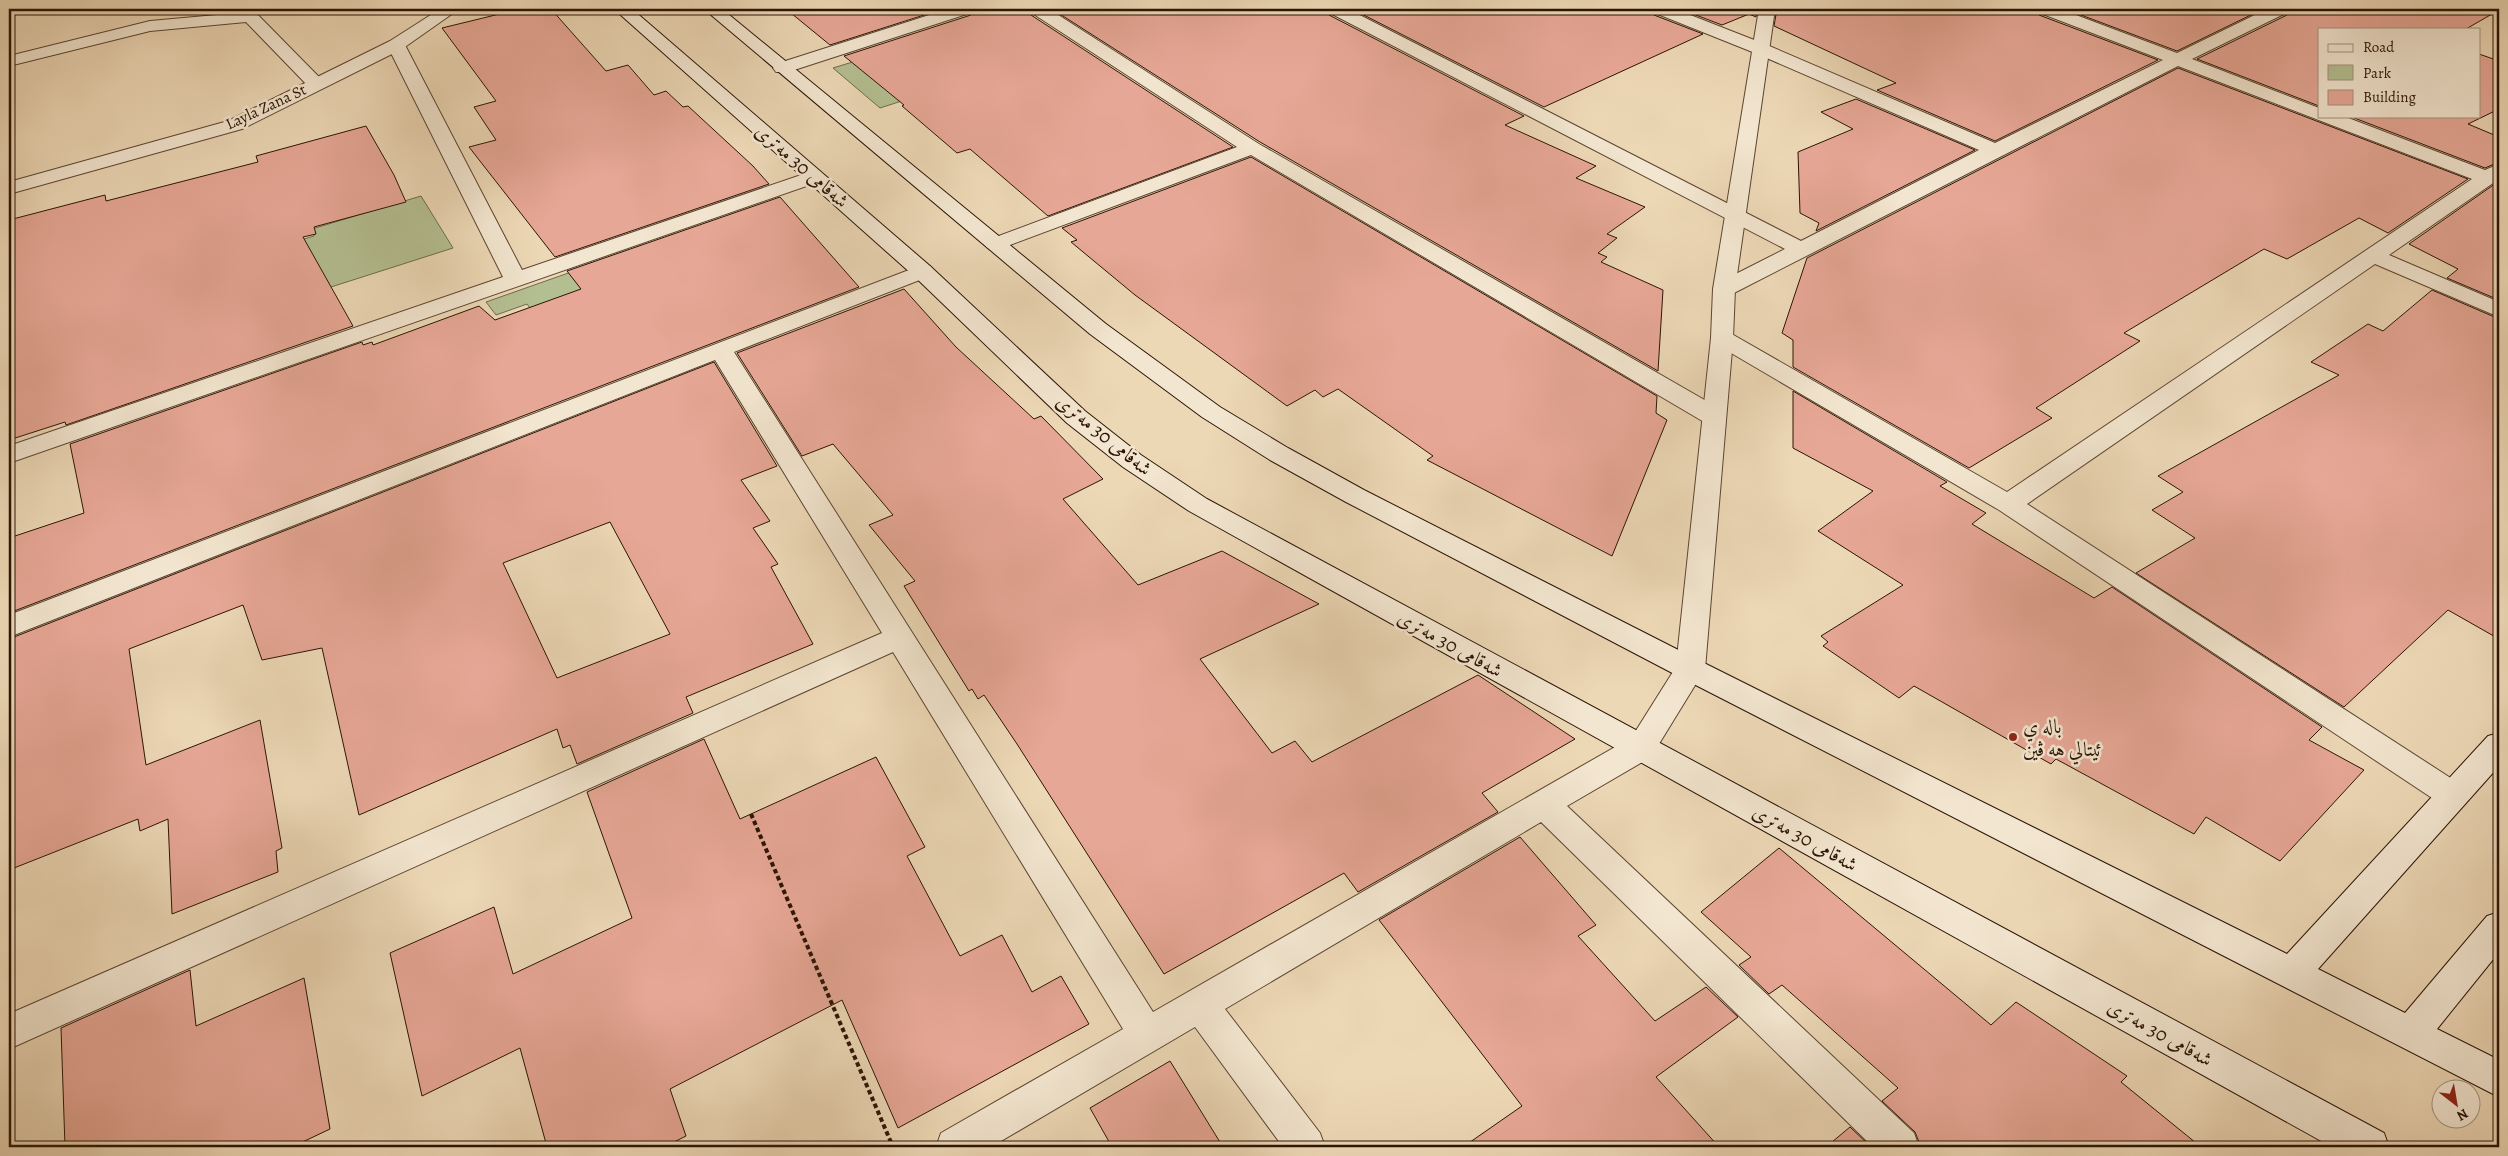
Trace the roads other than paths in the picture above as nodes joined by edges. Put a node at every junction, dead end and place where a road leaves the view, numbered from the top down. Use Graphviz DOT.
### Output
graph roads {
  1 [pos="451,9"];
  2 [pos="622,9"];
  3 [pos="712,9"];
  4 [pos="964,9"];
  5 [pos="1038,9"];
  6 [pos="1336,9"];
  7 [pos="1661,9"];
  8 [pos="1767,9"];
  9 [pos="2046,9"];
  10 [pos="2270,10"];
  11 [pos="396,45"];
  12 [pos="1761,48"];
  13 [pos="2176,60"];
  14 [pos="9,61"];
  15 [pos="782,68"];
  16 [pos="316,84"];
  17 [pos="2318,114"];
  18 [pos="2331,118"];
  19 [pos="1252,148"];
  20 [pos="1995,150"];
  21 [pos="2493,174"];
  22 [pos="814,177"];
  23 [pos="9,188"];
  24 [pos="1735,216"];
  25 [pos="995,244"];
  26 [pos="1800,249"];
  27 [pos="2373,256"];
  28 [pos="922,271"];
  29 [pos="516,280"];
  30 [pos="1724,289"];
  31 [pos="2499,310"];
  32 [pos="1722,338"];
  33 [pos="721,350"];
  34 [pos="1713,416"];
  35 [pos="9,455"];
  36 [pos="2008,504"];
  37 [pos="9,626"];
  38 [pos="900,638"];
  39 [pos="1690,669"];
  40 [pos="2499,745"];
  41 [pos="1640,748"];
  42 [pos="2452,796"];
  43 [pos="1544,804"];
  44 [pos="2499,927"];
  45 [pos="2292,973"];
  46 [pos="1200,1005"];
  47 [pos="9,1032"];
  48 [pos="2410,1034"];
  49 [pos="1148,1035"];
  50 [pos="2499,1079"];
  51 [pos="955,1147"];
  52 [pos="1306,1147"];
  53 [pos="1900,1147"];
  54 [pos="2370,1147"];
  1 -- 11 [label="street, Layla Zana St"];
  2 -- 22 [label="street, شەقامی 30 مەتری"];
  3 -- 15 [label="street"];
  4 -- 15 [label="street"];
  5 -- 19 [label="street"];
  6 -- 24 [label="street"];
  7 -- 12 [label="street"];
  8 -- 12 [label="street"];
  9 -- 13 [label="street"];
  10 -- 13 [label="street"];
  11 -- 16 [label="street, Layla Zana St"];
  11 -- 29 [label="street"];
  12 -- 20 [label="street"];
  12 -- 24 [label="street"];
  13 -- 17 [label="street"];
  13 -- 20 [label="street"];
  14 -- 16 [label="street"];
  15 -- 25 [label="street"];
  16 -- 23 [label="street, Layla Zana St"];
  18 -- 21 [label="street"];
  19 -- 25 [label="street"];
  19 -- 34 [label="street"];
  20 -- 26 [label="street"];
  21 -- 27 [label="street"];
  22 -- 28 [label="street, شەقامی 30 مەتری"];
  22 -- 29 [label="street"];
  24 -- 26 [label="street"];
  24 -- 30 [label="street"];
  25 -- 39 [label="street"];
  26 -- 30 [label="street"];
  27 -- 31 [label="street"];
  27 -- 36 [label="street"];
  28 -- 33 [label="street"];
  28 -- 41 [label="street, شەقامی 30 مەتری"];
  29 -- 35 [label="street"];
  30 -- 32 [label="street"];
  32 -- 34 [label="street"];
  32 -- 36 [label="street"];
  33 -- 37 [label="street"];
  33 -- 38 [label="street"];
  34 -- 39 [label="street"];
  36 -- 42 [label="street"];
  38 -- 47 [label="street"];
  38 -- 49 [label="street"];
  39 -- 41 [label="street"];
  39 -- 45 [label="street"];
  40 -- 42 [label="street"];
  41 -- 43 [label="street"];
  41 -- 54 [label="street, شەقامی 30 مەتری"];
  42 -- 45 [label="street"];
  43 -- 46 [label="street"];
  43 -- 53 [label="street"];
  44 -- 48 [label="street"];
  45 -- 48 [label="street"];
  46 -- 49 [label="street"];
  46 -- 52 [label="street"];
  48 -- 50 [label="street"];
  49 -- 51 [label="street"];
}
